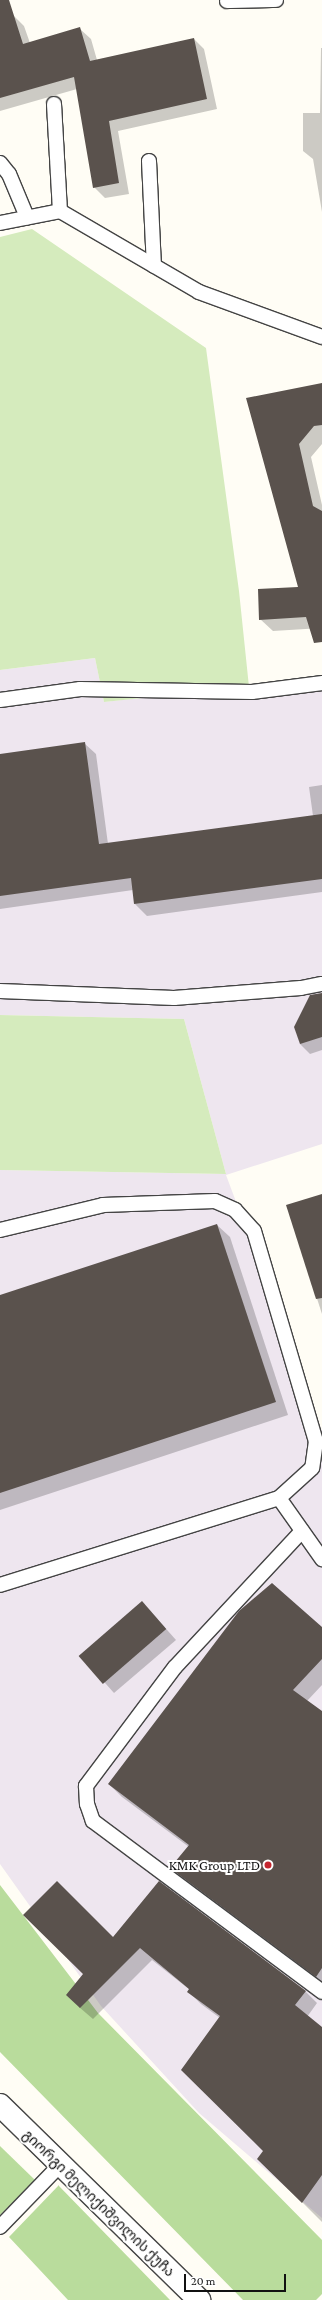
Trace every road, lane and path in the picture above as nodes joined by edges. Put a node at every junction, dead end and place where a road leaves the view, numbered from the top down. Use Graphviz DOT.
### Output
graph roads {
  1 [pos="276,0"];
  2 [pos="227,1"];
  3 [pos="54,104"];
  4 [pos="149,162"];
  5 [pos="0,163"];
  6 [pos="60,211"];
  7 [pos="27,217"];
  8 [pos="0,223"];
  9 [pos="154,266"];
  10 [pos="322,338"];
  11 [pos="322,683"];
  12 [pos="0,700"];
  13 [pos="322,984"];
  14 [pos="0,991"];
  15 [pos="0,1230"];
  16 [pos="279,1498"];
  17 [pos="302,1531"];
  18 [pos="322,1559"];
  19 [pos="0,1585"];
  20 [pos="322,1992"];
  21 [pos="0,2105"];
  22 [pos="60,2165"];
  23 [pos="5,2212"];
  24 [pos="0,2227"];
  25 [pos="199,2300"];
  1 -- 2 [label="lane"];
  3 -- 6 [label="lane"];
  4 -- 9 [label="lane"];
  5 -- 7 [label="lane"];
  6 -- 7 [label="lane"];
  6 -- 9 [label="lane"];
  7 -- 8 [label="lane"];
  9 -- 10 [label="lane"];
  11 -- 12 [label="lane"];
  13 -- 14 [label="lane"];
  15 -- 16 [label="lane"];
  16 -- 17 [label="lane"];
  16 -- 19 [label="lane"];
  17 -- 18 [label="lane"];
  17 -- 20 [label="lane"];
  21 -- 22 [label="street, გიორგი მელიქიშვილის ქუჩა"];
  22 -- 23 [label="lane"];
  22 -- 25 [label="street, გიორგი მელიქიშვილის ქუჩა"];
  23 -- 24 [label="lane"];
}
